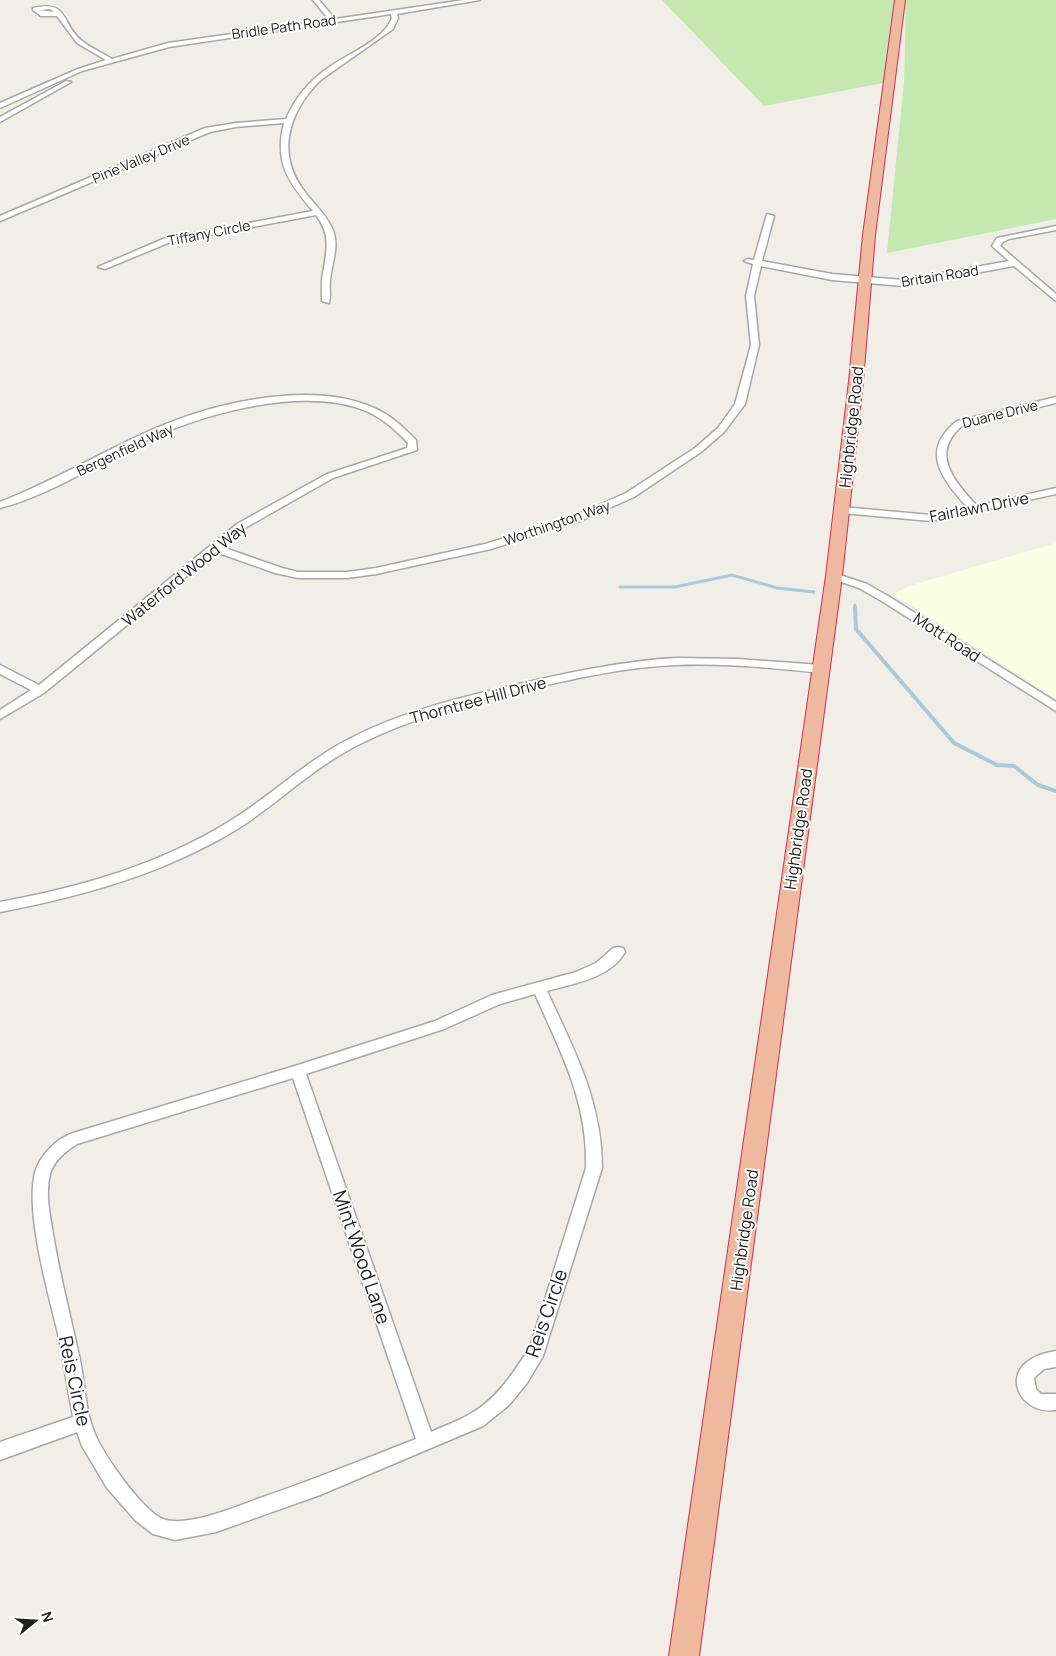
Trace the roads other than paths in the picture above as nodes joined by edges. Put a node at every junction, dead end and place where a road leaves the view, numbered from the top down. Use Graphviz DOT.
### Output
graph roads {
  1 [pos="316,0"];
  2 [pos="477,0"];
  3 [pos="900,0"];
  4 [pos="449,2"];
  5 [pos="393,12"];
  6 [pos="58,14"];
  7 [pos="333,20"];
  8 [pos="110,60"];
  9 [pos="93,66"];
  10 [pos="0,106"];
  11 [pos="0,120"];
  12 [pos="287,121"];
  13 [pos="319,212"];
  14 [pos="770,216"];
  15 [pos="0,219"];
  16 [pos="1056,228"];
  17 [pos="753,262"];
  18 [pos="1014,263"];
  19 [pos="102,266"];
  20 [pos="865,280"];
  21 [pos="1056,298"];
  22 [pos="326,301"];
  23 [pos="1056,400"];
  24 [pos="412,450"];
  25 [pos="1056,491"];
  26 [pos="0,505"];
  27 [pos="842,510"];
  28 [pos="975,510"];
  29 [pos="213,547"];
  30 [pos="834,576"];
  31 [pos="0,669"];
  32 [pos="821,669"];
  33 [pos="40,690"];
  34 [pos="1056,707"];
  35 [pos="0,716"];
  36 [pos="0,907"];
  37 [pos="618,952"];
  38 [pos="539,988"];
  39 [pos="298,1071"];
  40 [pos="1056,1359"];
  41 [pos="1056,1402"];
  42 [pos="82,1422"];
  43 [pos="426,1443"];
  44 [pos="0,1451"];
  45 [pos="684,1656"];
  1 -- 7 [label="street"];
  2 -- 4 [label="street, Bridle Path Road"];
  3 -- 20 [label="highway, Highbridge Road"];
  4 -- 5 [label="street, Bridle Path Road"];
  5 -- 7 [label="street, Bridle Path Road"];
  5 -- 12 [label="street"];
  6 -- 8 [label="street"];
  7 -- 8 [label="street, Bridle Path Road"];
  8 -- 9 [label="street, Bridle Path Road"];
  9 -- 10 [label="street, Bridle Path Road"];
  9 -- 11 [label="street, Bridle Path Road"];
  12 -- 13 [label="street"];
  12 -- 15 [label="street, Pine Valley Drive"];
  13 -- 19 [label="street, Tiffany Circle"];
  13 -- 22 [label="street"];
  14 -- 17 [label="street, Worthington Way"];
  16 -- 18 [label="street"];
  17 -- 20 [label="street"];
  17 -- 29 [label="street, Worthington Way"];
  18 -- 20 [label="street, Britain Road"];
  18 -- 21 [label="street"];
  20 -- 27 [label="highway, Highbridge Road"];
  23 -- 28 [label="street, Duane Drive"];
  24 -- 26 [label="street, Bergenfield Way"];
  24 -- 29 [label="street, Waterford Wood Way"];
  25 -- 28 [label="street, Fairlawn Drive"];
  27 -- 28 [label="street, Fairlawn Drive"];
  27 -- 30 [label="highway, Highbridge Road"];
  29 -- 33 [label="street, Waterford Wood Way"];
  30 -- 32 [label="highway, Highbridge Road"];
  30 -- 34 [label="street, Mott Road"];
  31 -- 33 [label="street"];
  32 -- 36 [label="street, Thorntree Hill Drive"];
  32 -- 45 [label="highway, Highbridge Road"];
  33 -- 35 [label="street, Waterford Wood Way"];
  37 -- 38 [label="street, Reis Circle"];
  38 -- 39 [label="street, Reis Circle"];
  38 -- 43 [label="street, Reis Circle"];
  39 -- 42 [label="street, Reis Circle"];
  39 -- 43 [label="street, Mint Wood Lane"];
  40 -- 41 [label="street"];
  42 -- 43 [label="street, Reis Circle"];
  42 -- 44 [label="street"];
}
